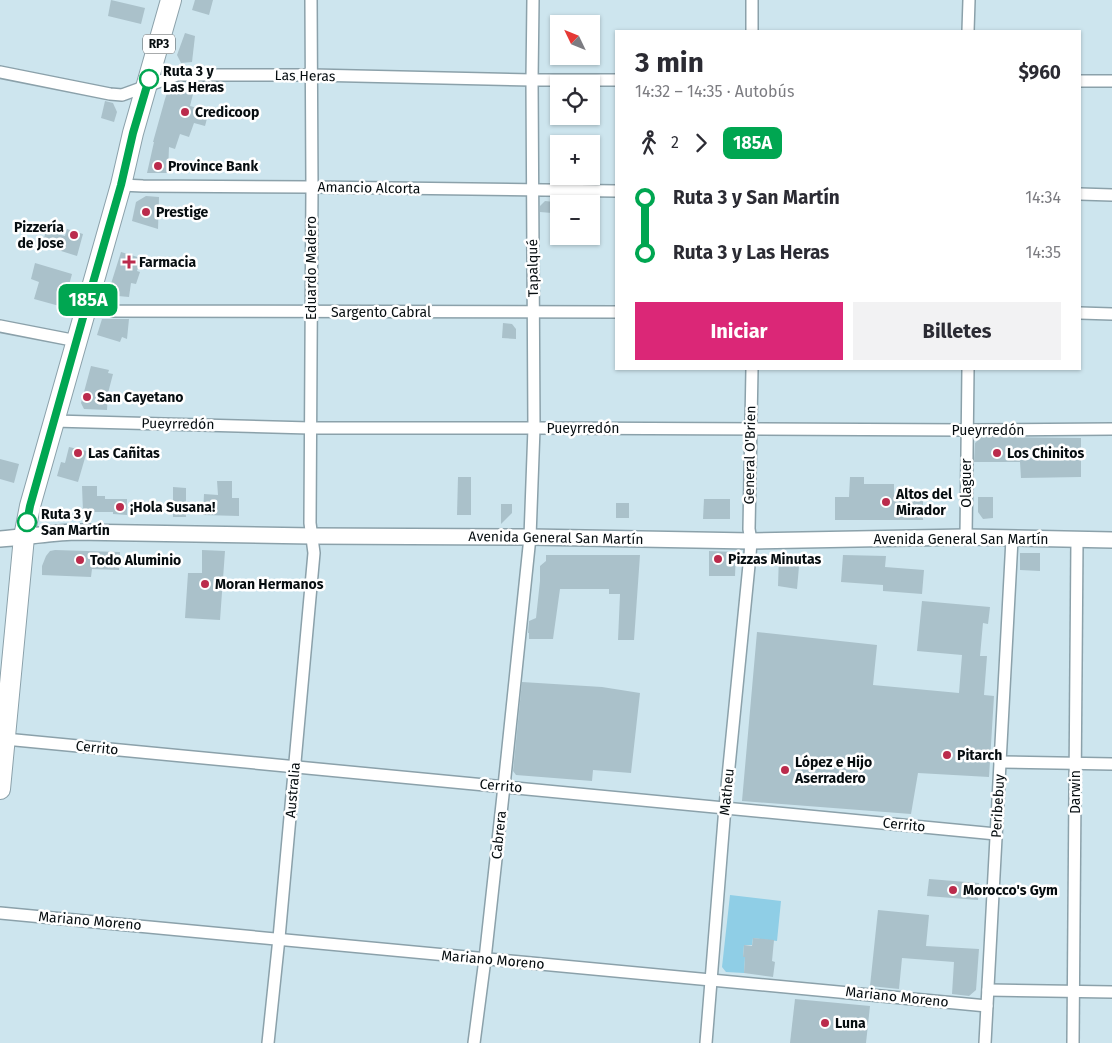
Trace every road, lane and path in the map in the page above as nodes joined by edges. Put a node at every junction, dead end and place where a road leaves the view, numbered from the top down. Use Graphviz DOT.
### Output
graph roads {
  1 [pos="171,0"];
  2 [pos="311,0"];
  3 [pos="534,0"];
  4 [pos="752,0"];
  5 [pos="969,0"];
  6 [pos="752,30"];
  7 [pos="968,30"];
  8 [pos="0,72"];
  9 [pos="312,75"];
  10 [pos="532,80"];
  11 [pos="615,80"];
  12 [pos="1081,81"];
  13 [pos="1112,81"];
  14 [pos="147,87"];
  15 [pos="121,185"];
  16 [pos="312,187"];
  17 [pos="533,190"];
  18 [pos="615,191"];
  19 [pos="1081,194"];
  20 [pos="1112,195"];
  21 [pos="86,307"];
  22 [pos="534,311"];
  23 [pos="311,312"];
  24 [pos="615,312"];
  25 [pos="1081,314"];
  26 [pos="1112,314"];
  27 [pos="0,326"];
  28 [pos="76,341"];
  29 [pos="752,370"];
  30 [pos="968,370"];
  31 [pos="54,421"];
  32 [pos="310,428"];
  33 [pos="534,428"];
  34 [pos="751,429"];
  35 [pos="1112,429"];
  36 [pos="966,430"];
  37 [pos="312,536"];
  38 [pos="24,537"];
  39 [pos="530,537"];
  40 [pos="966,537"];
  41 [pos="0,539"];
  42 [pos="1012,539"];
  43 [pos="1076,540"];
  44 [pos="1112,540"];
  45 [pos="751,541"];
  46 [pos="5,739"];
  47 [pos="1000,762"];
  48 [pos="1075,763"];
  49 [pos="1112,764"];
  50 [pos="295,768"];
  51 [pos="504,786"];
  52 [pos="0,789"];
  53 [pos="725,807"];
  54 [pos="996,834"];
  55 [pos="0,913"];
  56 [pos="279,938"];
  57 [pos="485,959"];
  58 [pos="711,979"];
  59 [pos="988,990"];
  60 [pos="1074,991"];
  61 [pos="1112,992"];
  62 [pos="987,1006"];
  63 [pos="268,1043"];
  64 [pos="474,1043"];
  65 [pos="706,1043"];
  66 [pos="985,1043"];
  67 [pos="1073,1043"];
  1 -- 14 [label="highway, RP3"];
  2 -- 9 [label="street, Eduardo Madero"];
  3 -- 10 [label="street, Tapalqué"];
  4 -- 6 [label="street"];
  5 -- 7 [label="street"];
  8 -- 14 [label="street, Las Heras"];
  9 -- 10 [label="street, Las Heras"];
  9 -- 14 [label="street, Las Heras"];
  9 -- 16 [label="street, Eduardo Madero"];
  10 -- 11 [label="street, Las Heras"];
  10 -- 17 [label="street, Tapalqué"];
  12 -- 13 [label="street"];
  14 -- 15 [label="highway, RP3"];
  15 -- 16 [label="street, Amancio Alcorta"];
  15 -- 21 [label="highway, RP3"];
  16 -- 17 [label="street, Amancio Alcorta"];
  16 -- 23 [label="street, Eduardo Madero"];
  17 -- 18 [label="street, Amancio Alcorta"];
  17 -- 22 [label="street, Tapalqué"];
  19 -- 20 [label="street"];
  21 -- 23 [label="street, Sargento Cabral"];
  21 -- 28 [label="highway, RP3"];
  22 -- 23 [label="street, Sargento Cabral"];
  22 -- 24 [label="street, Sargento Cabral"];
  22 -- 33 [label="street, Tapalqué"];
  23 -- 32 [label="street, Eduardo Madero"];
  25 -- 26 [label="street"];
  27 -- 28 [label="street"];
  28 -- 31 [label="highway, RP3"];
  29 -- 34 [label="street, General O'Brien"];
  30 -- 36 [label="street, Olaguer"];
  31 -- 32 [label="street, Pueyrredón"];
  31 -- 38 [label="highway, RP3"];
  32 -- 33 [label="street, Pueyrredón"];
  32 -- 37 [label="street, Eduardo Madero"];
  33 -- 34 [label="street, Pueyrredón"];
  33 -- 39 [label="street, Tapalqué"];
  34 -- 36 [label="street, Pueyrredón"];
  34 -- 45 [label="street, General O'Brien"];
  35 -- 36 [label="street, Pueyrredón"];
  36 -- 40 [label="street, Olaguer"];
  37 -- 38 [label="main road, Avenida General San Martín"];
  37 -- 39 [label="main road, Avenida General San Martín"];
  37 -- 50 [label="street, Australia"];
  38 -- 41 [label="main road, Avenida General San Martín"];
  38 -- 46 [label="highway, RP3"];
  39 -- 45 [label="main road, Avenida General San Martín"];
  39 -- 51 [label="street, Cabrera"];
  40 -- 42 [label="main road, Avenida General San Martín"];
  40 -- 45 [label="main road, Avenida General San Martín"];
  42 -- 43 [label="main road, Avenida General San Martín"];
  42 -- 47 [label="street, Peribebuy"];
  43 -- 44 [label="main road, Avenida General San Martín"];
  43 -- 48 [label="street, Darwin"];
  45 -- 53 [label="street, Matheu"];
  46 -- 50 [label="street, Cerrito"];
  46 -- 52 [label="highway, RP3"];
  47 -- 48 [label="street"];
  47 -- 54 [label="street, Peribebuy"];
  48 -- 49 [label="street"];
  48 -- 60 [label="street, Darwin"];
  50 -- 51 [label="street, Cerrito"];
  50 -- 56 [label="street, Australia"];
  51 -- 53 [label="street, Cerrito"];
  51 -- 57 [label="street, Cabrera"];
  53 -- 54 [label="street, Cerrito"];
  53 -- 58 [label="street, Matheu"];
  54 -- 59 [label="street, Peribebuy"];
  55 -- 56 [label="street, Mariano Moreno"];
  56 -- 57 [label="street, Mariano Moreno"];
  56 -- 63 [label="street, Australia"];
  57 -- 58 [label="street, Mariano Moreno"];
  57 -- 64 [label="street, Cabrera"];
  58 -- 62 [label="street, Mariano Moreno"];
  58 -- 65 [label="street, Matheu"];
  59 -- 60 [label="street"];
  59 -- 62 [label="street, Peribebuy"];
  60 -- 61 [label="street"];
  60 -- 67 [label="street, Darwin"];
  62 -- 66 [label="street, Peribebuy"];
}
